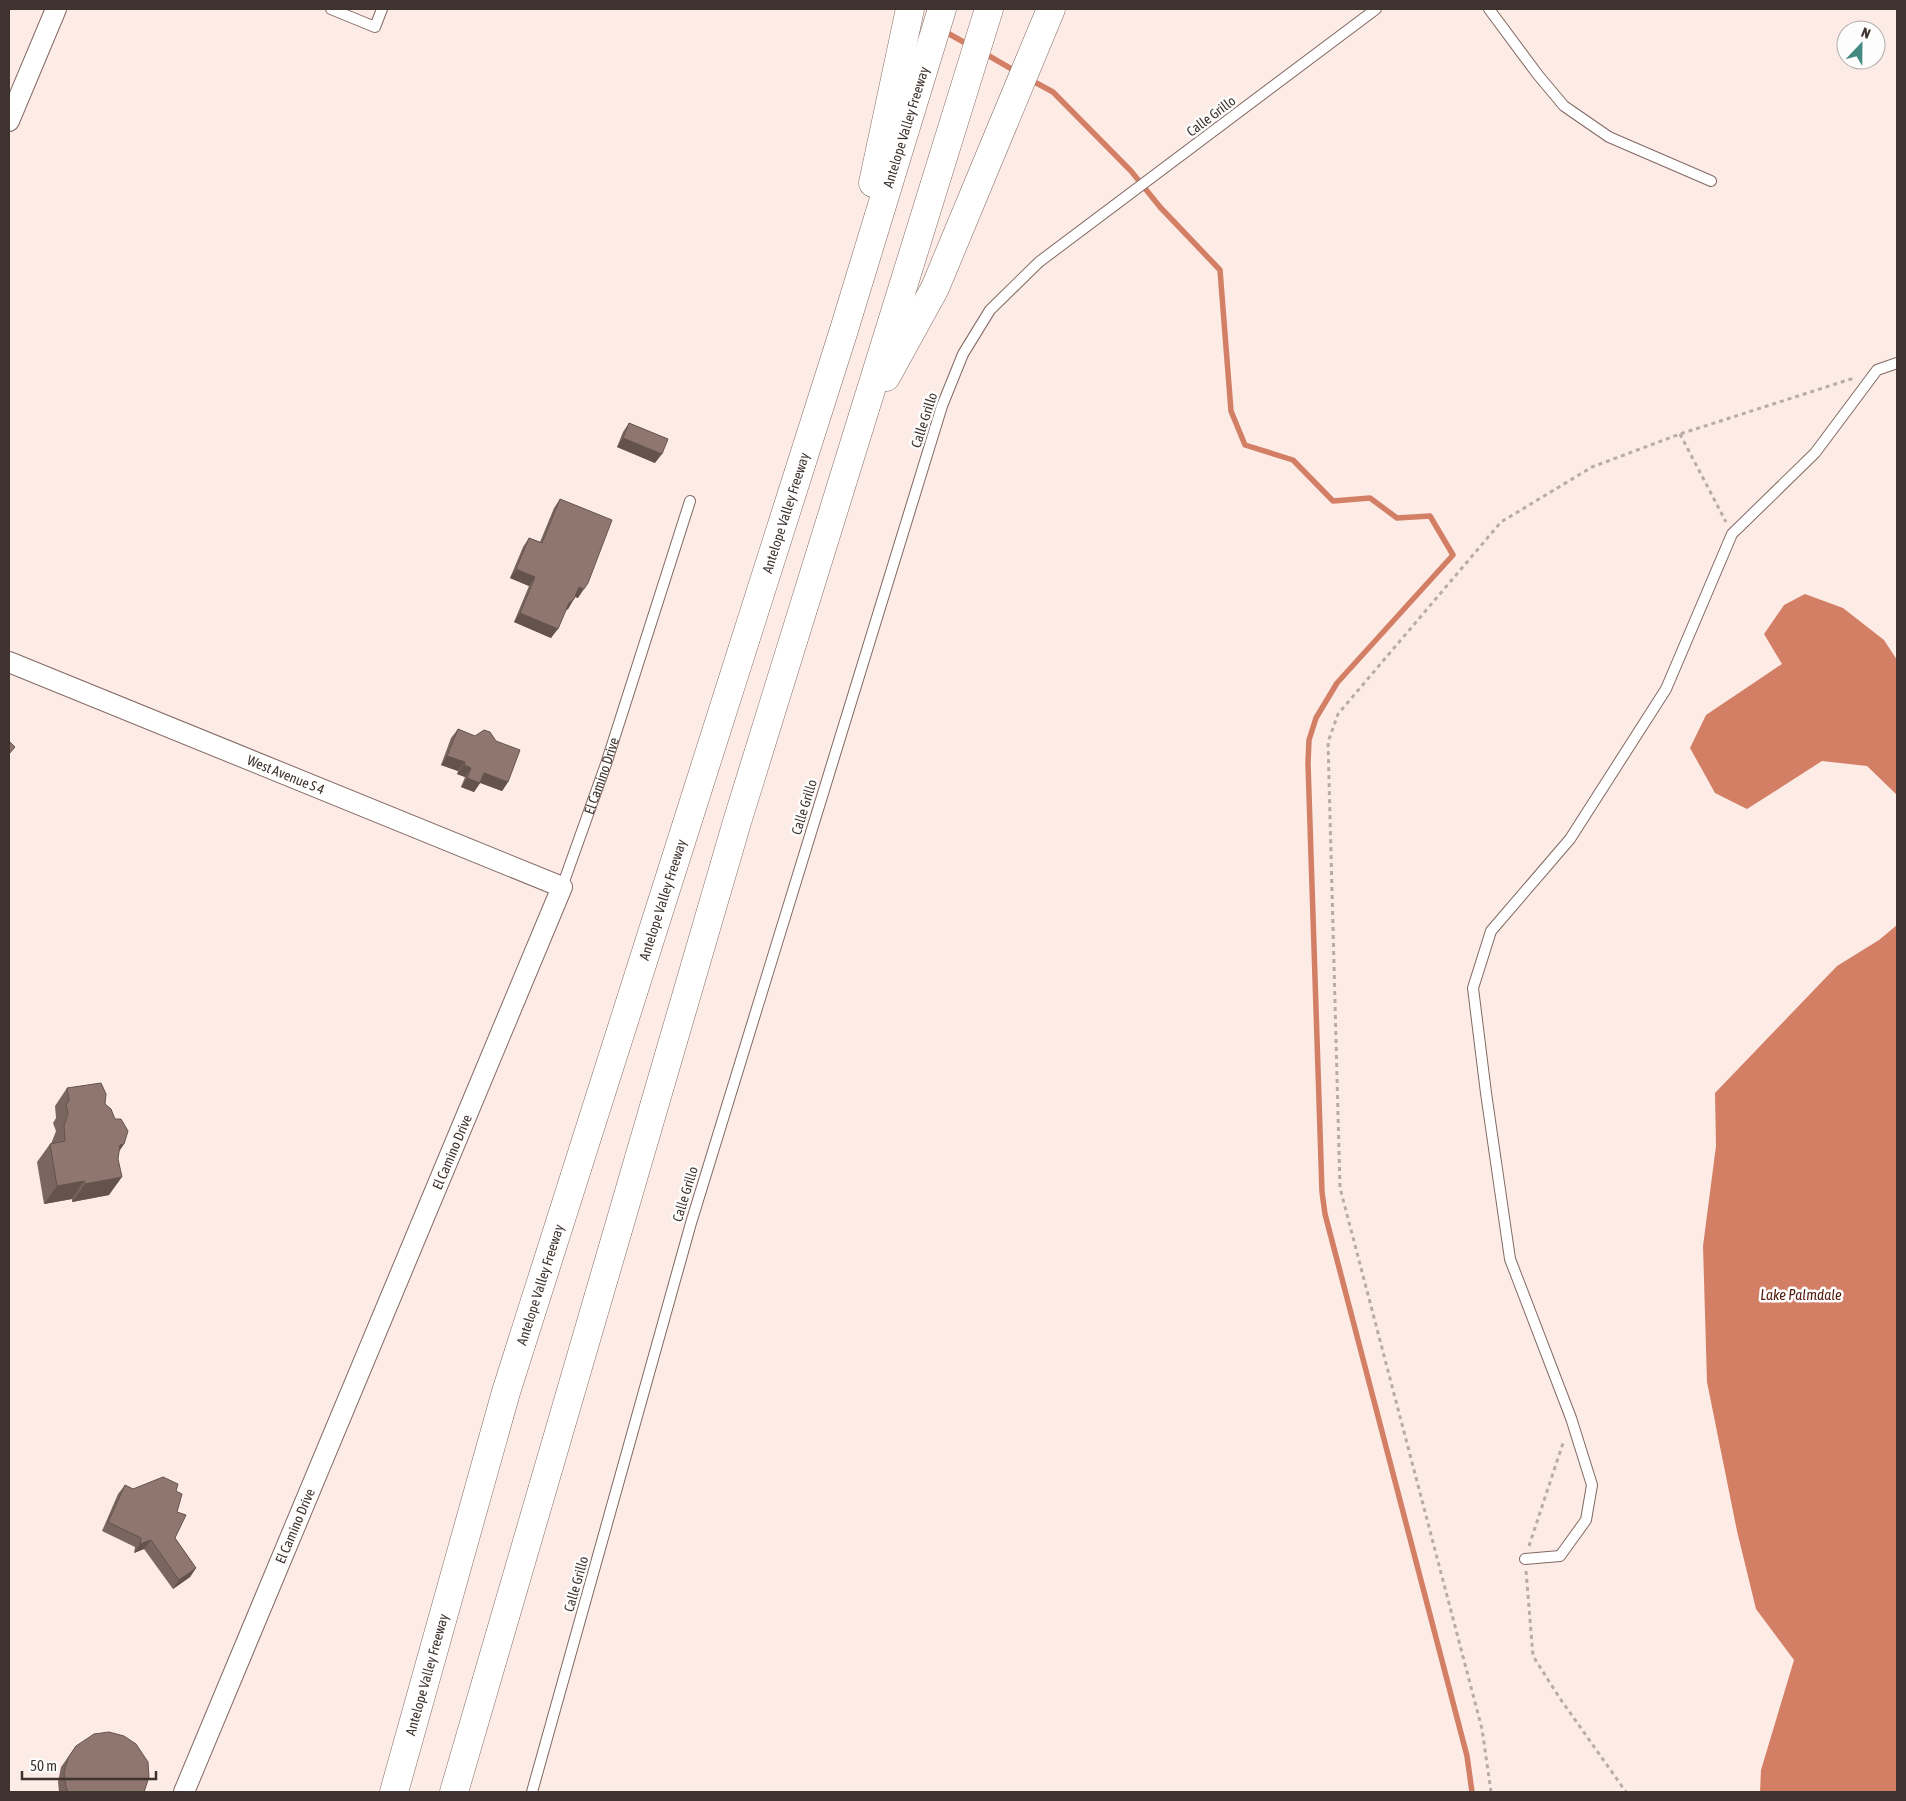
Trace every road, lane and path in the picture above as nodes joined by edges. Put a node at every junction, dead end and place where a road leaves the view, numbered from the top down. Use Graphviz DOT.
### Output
graph roads {
  1 [pos="56,9"];
  2 [pos="331,9"];
  3 [pos="382,9"];
  4 [pos="910,9"];
  5 [pos="942,9"];
  6 [pos="989,9"];
  7 [pos="1051,9"];
  8 [pos="1376,9"];
  9 [pos="1489,9"];
  10 [pos="9,121"];
  11 [pos="1711,181"];
  12 [pos="843,333"];
  13 [pos="1897,363"];
  14 [pos="1877,370"];
  15 [pos="856,433"];
  16 [pos="1680,434"];
  17 [pos="690,501"];
  18 [pos="1732,534"];
  19 [pos="9,662"];
  20 [pos="562,887"];
  21 [pos="1571,1418"];
  22 [pos="1525,1559"];
  23 [pos="184,1792"];
  24 [pos="394,1792"];
  25 [pos="454,1792"];
  26 [pos="532,1792"];
  27 [pos="1491,1792"];
  28 [pos="1626,1792"];
  1 -- 10 [label="street"];
  2 -- 3 [label="lane"];
  4 -- 12 [label="highway"];
  5 -- 12 [label="highway, Antelope Valley Freeway"];
  6 -- 15 [label="highway"];
  7 -- 15 [label="highway"];
  8 -- 26 [label="lane, Calle Grillo"];
  9 -- 11 [label="lane"];
  12 -- 24 [label="highway, Antelope Valley Freeway"];
  13 -- 14 [label="lane"];
  14 -- 16 [label="path"];
  14 -- 18 [label="lane"];
  15 -- 25 [label="highway"];
  16 -- 18 [label="path"];
  16 -- 27 [label="path"];
  17 -- 20 [label="lane, El Camino Drive"];
  18 -- 21 [label="lane"];
  19 -- 20 [label="street, West Avenue S 4"];
  20 -- 23 [label="street, El Camino Drive"];
  21 -- 22 [label="path"];
  21 -- 22 [label="lane"];
  22 -- 28 [label="path"];
}
